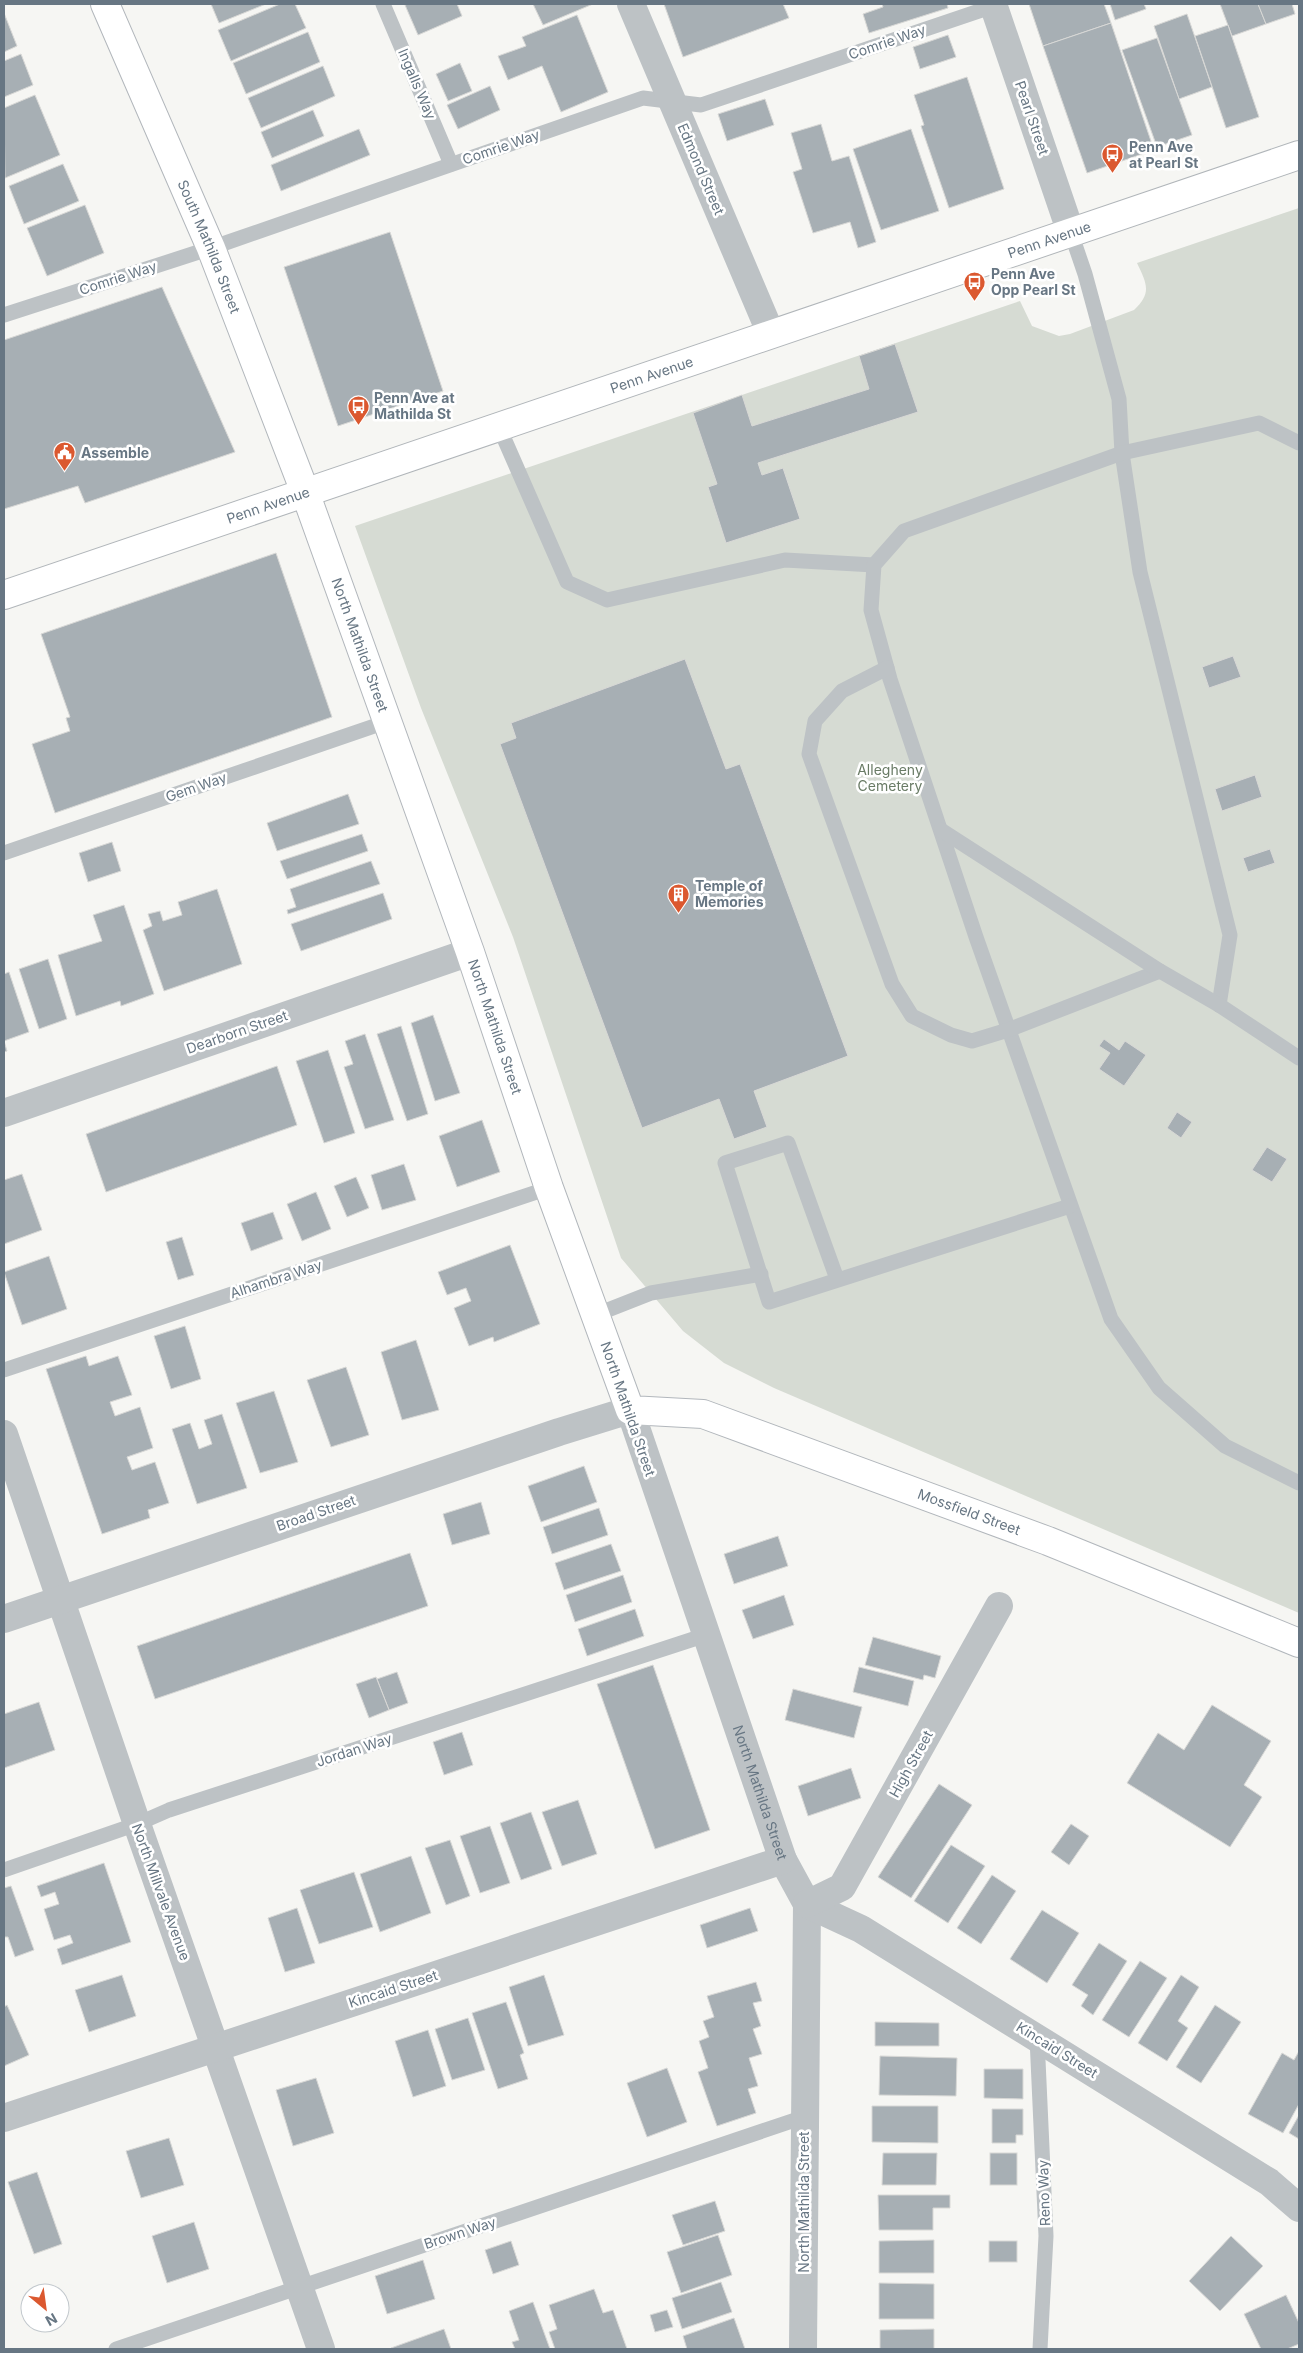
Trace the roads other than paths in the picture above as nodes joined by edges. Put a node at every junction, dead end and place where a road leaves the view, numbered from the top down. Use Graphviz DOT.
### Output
graph roads {
  1 [pos="105,4"];
  2 [pos="383,4"];
  3 [pos="631,4"];
  4 [pos="996,5"];
  5 [pos="672,101"];
  6 [pos="1299,155"];
  7 [pos="451,164"];
  8 [pos="1071,233"];
  9 [pos="210,248"];
  10 [pos="4,315"];
  11 [pos="771,334"];
  12 [pos="499,427"];
  13 [pos="1299,443"];
  14 [pos="1122,453"];
  15 [pos="305,492"];
  16 [pos="874,565"];
  17 [pos="4,595"];
  18 [pos="887,668"];
  19 [pos="389,721"];
  20 [pos="941,830"];
  21 [pos="4,853"];
  22 [pos="470,952"];
  23 [pos="1160,971"];
  24 [pos="1219,1005"];
  25 [pos="1008,1030"];
  26 [pos="1299,1058"];
  27 [pos="4,1114"];
  28 [pos="549,1188"];
  29 [pos="1070,1206"];
  30 [pos="761,1274"];
  31 [pos="837,1279"];
  32 [pos="595,1315"];
  33 [pos="4,1370"];
  34 [pos="630,1410"];
  35 [pos="4,1434"];
  36 [pos="1299,1483"];
  37 [pos="61,1600"];
  38 [pos="999,1606"];
  39 [pos="4,1619"];
  40 [pos="706,1634"];
  41 [pos="1299,1643"];
  42 [pos="137,1824"];
  43 [pos="783,1860"];
  44 [pos="4,1870"];
  45 [pos="807,1904"];
  46 [pos="1037,2038"];
  47 [pos="216,2046"];
  48 [pos="804,2117"];
  49 [pos="4,2118"];
  50 [pos="1299,2208"];
  51 [pos="299,2286"];
  52 [pos="116,2349"];
  53 [pos="321,2349"];
  54 [pos="803,2349"];
  55 [pos="1040,2349"];
  1 -- 9 [label="street, South Mathilda Street"];
  2 -- 7 [label="lane, Ingalls Way"];
  3 -- 5 [label="street, Edmond Street"];
  4 -- 5 [label="lane, Comrie Way"];
  4 -- 8 [label="street, Pearl Street"];
  5 -- 7 [label="lane, Comrie Way"];
  5 -- 11 [label="street, Edmond Street"];
  6 -- 8 [label="street, Penn Avenue"];
  7 -- 9 [label="lane, Comrie Way"];
  8 -- 11 [label="street, Penn Avenue"];
  8 -- 14 [label="lane"];
  9 -- 10 [label="lane, Comrie Way"];
  9 -- 15 [label="street, South Mathilda Street"];
  11 -- 12 [label="street, Penn Avenue"];
  12 -- 15 [label="street, Penn Avenue"];
  12 -- 16 [label="lane"];
  13 -- 14 [label="lane"];
  14 -- 16 [label="lane"];
  14 -- 24 [label="lane"];
  15 -- 17 [label="street, Penn Avenue"];
  15 -- 19 [label="street, North Mathilda Street"];
  16 -- 18 [label="lane"];
  18 -- 20 [label="lane"];
  18 -- 25 [label="lane"];
  19 -- 21 [label="lane, Gem Way"];
  19 -- 22 [label="street, North Mathilda Street"];
  20 -- 23 [label="lane"];
  20 -- 25 [label="lane"];
  22 -- 27 [label="street, Dearborn Street"];
  22 -- 28 [label="street, North Mathilda Street"];
  23 -- 24 [label="lane"];
  23 -- 25 [label="lane"];
  24 -- 26 [label="lane"];
  25 -- 29 [label="lane"];
  28 -- 32 [label="street, North Mathilda Street"];
  28 -- 33 [label="lane, Alhambra Way"];
  29 -- 31 [label="lane"];
  29 -- 36 [label="lane"];
  30 -- 31 [label="lane"];
  30 -- 31 [label="lane"];
  30 -- 32 [label="lane"];
  32 -- 34 [label="street, North Mathilda Street"];
  34 -- 37 [label="street, Broad Street"];
  34 -- 40 [label="street, North Mathilda Street"];
  34 -- 41 [label="street, Mossfield Street"];
  35 -- 37 [label="street, North Millvale Avenue"];
  37 -- 39 [label="street, Broad Street"];
  37 -- 42 [label="street, North Millvale Avenue"];
  38 -- 45 [label="street, High Street"];
  40 -- 42 [label="lane, Jordan Way"];
  40 -- 43 [label="street, North Mathilda Street"];
  42 -- 44 [label="lane, Jordan Way"];
  42 -- 47 [label="street, North Millvale Avenue"];
  43 -- 45 [label="street, North Mathilda Street"];
  43 -- 47 [label="street, Kincaid Street"];
  45 -- 46 [label="street, Kincaid Street"];
  45 -- 48 [label="street, North Mathilda Street"];
  46 -- 50 [label="street, Kincaid Street"];
  46 -- 55 [label="lane, Reno Way"];
  47 -- 49 [label="street, Kincaid Street"];
  47 -- 51 [label="street, North Millvale Avenue"];
  48 -- 51 [label="lane, Brown Way"];
  48 -- 54 [label="street, North Mathilda Street"];
  51 -- 52 [label="lane, Brown Way"];
  51 -- 53 [label="street, North Millvale Avenue"];
}
